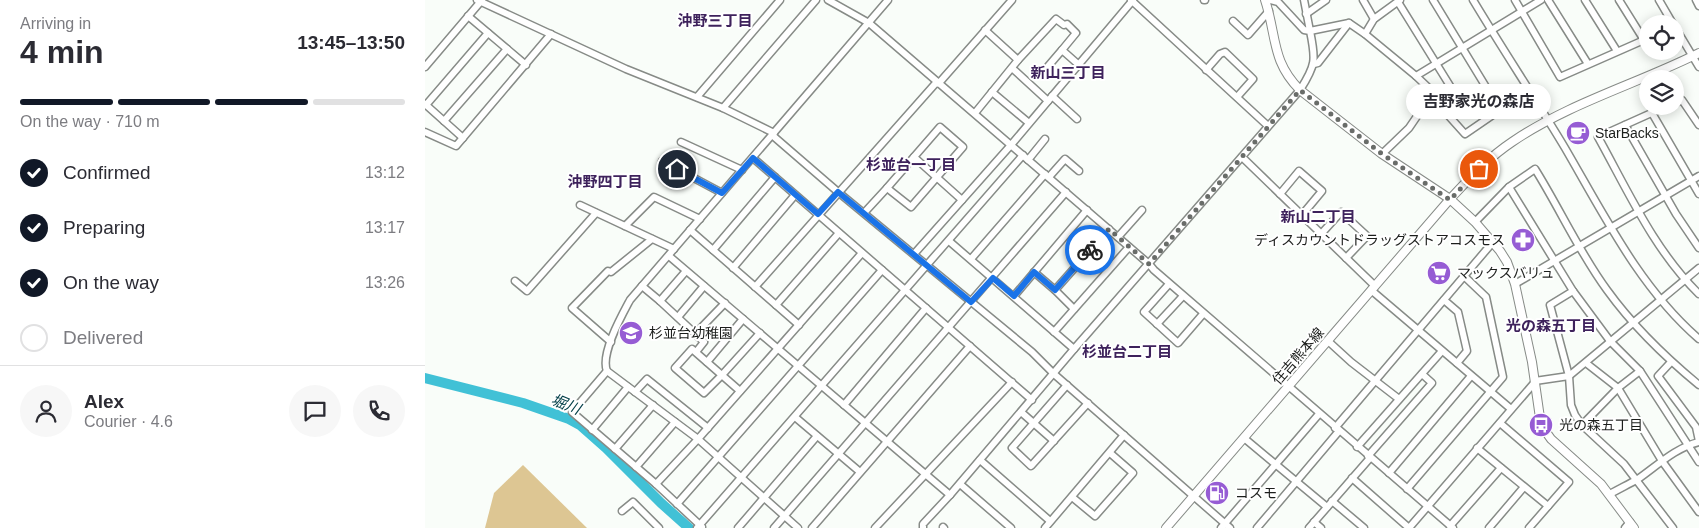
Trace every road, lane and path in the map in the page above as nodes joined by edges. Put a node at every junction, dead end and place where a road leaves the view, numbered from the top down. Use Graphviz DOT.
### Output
graph roads {
  1 [pos="480,0"];
  2 [pos="780,0"];
  3 [pos="816,0"];
  4 [pos="828,0"];
  5 [pos="888,0"];
  6 [pos="1011,0"];
  7 [pos="1132,0"];
  8 [pos="1265,0"];
  9 [pos="1270,0"];
  10 [pos="1304,0"];
  11 [pos="1327,0"];
  12 [pos="1363,0"];
  13 [pos="1433,0"];
  14 [pos="1473,0"];
  15 [pos="1515,0"];
  16 [pos="1541,0"];
  17 [pos="1548,0"];
  18 [pos="1585,0"];
  19 [pos="1619,0"];
  20 [pos="1659,0"];
  21 [pos="1696,0"];
  22 [pos="1399,1"];
  23 [pos="1699,6"];
  24 [pos="1269,11"];
  25 [pos="1522,11"];
  26 [pos="1306,14"];
  27 [pos="1668,15"];
  28 [pos="468,16"];
  29 [pos="1374,19"];
  30 [pos="1233,20"];
  31 [pos="869,23"];
  32 [pos="1349,23"];
  33 [pos="1491,29"];
  34 [pos="985,30"];
  35 [pos="1310,31"];
  36 [pos="488,33"];
  37 [pos="551,34"];
  38 [pos="1365,34"];
  39 [pos="1684,39"];
  40 [pos="1462,48"];
  41 [pos="507,49"];
  42 [pos="1062,50"];
  43 [pos="1617,51"];
  44 [pos="1696,55"];
  45 [pos="1018,60"];
  46 [pos="1436,63"];
  47 [pos="1079,64"];
  48 [pos="1314,64"];
  49 [pos="1587,64"];
  50 [pos="525,65"];
  51 [pos="425,67"];
  52 [pos="1699,67"];
  53 [pos="1012,68"];
  54 [pos="1206,70"];
  55 [pos="1044,71"];
  56 [pos="1416,76"];
  57 [pos="939,83"];
  58 [pos="1300,90"];
  59 [pos="992,92"];
  60 [pos="1237,97"];
  61 [pos="697,98"];
  62 [pos="1050,98"];
  63 [pos="1684,103"];
  64 [pos="425,105"];
  65 [pos="723,108"];
  66 [pos="975,113"];
  67 [pos="1647,115"];
  68 [pos="1652,115"];
  69 [pos="1077,119"];
  70 [pos="444,121"];
  71 [pos="1548,121"];
  72 [pos="1029,123"];
  73 [pos="1625,125"];
  74 [pos="1699,125"];
  75 [pos="1268,126"];
  76 [pos="425,132"];
  77 [pos="773,134"];
  78 [pos="463,138"];
  79 [pos="1045,139"];
  80 [pos="681,142"];
  81 [pos="1011,144"];
  82 [pos="1382,154"];
  83 [pos="913,157"];
  84 [pos="753,158"];
  85 [pos="1026,158"];
  86 [pos="1241,158"];
  87 [pos="662,161"];
  88 [pos="742,170"];
  89 [pos="1079,171"];
  90 [pos="1047,176"];
  91 [pos="1699,176"];
  92 [pos="775,177"];
  93 [pos="937,177"];
  94 [pos="1691,180"];
  95 [pos="1509,187"];
  96 [pos="887,188"];
  97 [pos="838,192"];
  98 [pos="1066,192"];
  99 [pos="722,193"];
  100 [pos="1279,194"];
  101 [pos="1699,194"];
  102 [pos="795,195"];
  103 [pos="1665,195"];
  104 [pos="962,200"];
  105 [pos="1450,200"];
  106 [pos="580,205"];
  107 [pos="1087,210"];
  108 [pos="1142,210"];
  109 [pos="596,212"];
  110 [pos="864,212"];
  111 [pos="1639,212"];
  112 [pos="818,214"];
  113 [pos="1302,215"];
  114 [pos="700,220"];
  115 [pos="1475,222"];
  116 [pos="625,226"];
  117 [pos="1611,227"];
  118 [pos="1109,229"];
  119 [pos="691,230"];
  120 [pos="839,233"];
  121 [pos="1321,234"];
  122 [pos="1118,237"];
  123 [pos="652,238"];
  124 [pos="949,241"];
  125 [pos="1493,242"];
  126 [pos="1129,247"];
  127 [pos="1579,247"];
  128 [pos="1699,248"];
  129 [pos="675,249"];
  130 [pos="713,250"];
  131 [pos="862,253"];
  132 [pos="914,254"];
  133 [pos="669,256"];
  134 [pos="1346,258"];
  135 [pos="971,259"];
  136 [pos="1554,262"];
  137 [pos="1149,264"];
  138 [pos="927,266"];
  139 [pos="733,268"];
  140 [pos="1699,268"];
  141 [pos="882,270"];
  142 [pos="686,271"];
  143 [pos="1034,272"];
  144 [pos="1465,277"];
  145 [pos="993,278"];
  146 [pos="515,280"];
  147 [pos="1685,280"];
  148 [pos="1169,284"];
  149 [pos="1515,284"];
  150 [pos="642,286"];
  151 [pos="704,286"];
  152 [pos="755,287"];
  153 [pos="1373,288"];
  154 [pos="905,290"];
  155 [pos="1055,290"];
  156 [pos="1573,291"];
  157 [pos="1699,294"];
  158 [pos="1014,296"];
  159 [pos="1183,296"];
  160 [pos="1444,300"];
  161 [pos="660,301"];
  162 [pos="1660,301"];
  163 [pos="971,302"];
  164 [pos="725,303"];
  165 [pos="776,305"];
  166 [pos="926,308"];
  167 [pos="1074,309"];
  168 [pos="1203,314"];
  169 [pos="678,317"];
  170 [pos="743,319"];
  171 [pos="1633,322"];
  172 [pos="1157,324"];
  173 [pos="799,325"];
  174 [pos="949,328"];
  175 [pos="1418,330"];
  176 [pos="1053,332"];
  177 [pos="696,333"];
  178 [pos="760,333"];
  179 [pos="1699,339"];
  180 [pos="1327,341"];
  181 [pos="1611,341"];
  182 [pos="611,342"];
  183 [pos="970,346"];
  184 [pos="778,348"];
  185 [pos="1074,349"];
  186 [pos="1442,351"];
  187 [pos="696,352"];
  188 [pos="707,362"];
  189 [pos="1671,362"];
  190 [pos="1457,363"];
  191 [pos="1586,363"];
  192 [pos="798,366"];
  193 [pos="607,371"];
  194 [pos="1640,371"];
  195 [pos="1054,374"];
  196 [pos="1422,374"];
  197 [pos="723,375"];
  198 [pos="1471,376"];
  199 [pos="1569,376"];
  200 [pos="1375,381"];
  201 [pos="1535,381"];
  202 [pos="1011,382"];
  203 [pos="1067,385"];
  204 [pos="1699,385"];
  205 [pos="628,386"];
  206 [pos="822,386"];
  207 [pos="1288,386"];
  208 [pos="1618,388"];
  209 [pos="740,391"];
  210 [pos="635,392"];
  211 [pos="1491,392"];
  212 [pos="1399,399"];
  213 [pos="1032,400"];
  214 [pos="1088,404"];
  215 [pos="653,405"];
  216 [pos="845,405"];
  217 [pos="1511,409"];
  218 [pos="1021,412"];
  219 [pos="1319,414"];
  220 [pos="795,417"];
  221 [pos="675,422"];
  222 [pos="865,423"];
  223 [pos="1499,423"];
  224 [pos="1034,424"];
  225 [pos="1582,425"];
  226 [pos="708,428"];
  227 [pos="592,430"];
  228 [pos="1337,430"];
  229 [pos="1124,435"];
  230 [pos="817,436"];
  231 [pos="1244,438"];
  232 [pos="698,439"];
  233 [pos="887,441"];
  234 [pos="1054,441"];
  235 [pos="1699,442"];
  236 [pos="1687,445"];
  237 [pos="1357,447"];
  238 [pos="1477,448"];
  239 [pos="615,449"];
  240 [pos="1110,453"];
  241 [pos="838,454"];
  242 [pos="1369,457"];
  243 [pos="719,458"];
  244 [pos="980,460"];
  245 [pos="1662,461"];
  246 [pos="1699,462"];
  247 [pos="1276,464"];
  248 [pos="636,467"];
  249 [pos="1501,468"];
  250 [pos="860,472"];
  251 [pos="1389,473"];
  252 [pos="926,474"];
  253 [pos="742,478"];
  254 [pos="1352,478"];
  255 [pos="1637,479"];
  256 [pos="1297,482"];
  257 [pos="656,484"];
  258 [pos="959,484"];
  259 [pos="1524,487"];
  260 [pos="1407,489"];
  261 [pos="1610,494"];
  262 [pos="950,495"];
  263 [pos="1194,496"];
  264 [pos="1072,497"];
  265 [pos="764,498"];
  266 [pos="1332,501"];
  267 [pos="677,504"];
  268 [pos="1427,506"];
  269 [pos="1548,506"];
  270 [pos="1327,507"];
  271 [pos="622,511"];
  272 [pos="1699,512"];
  273 [pos="785,516"];
  274 [pos="1051,521"];
  275 [pos="1314,522"];
  276 [pos="1225,526"];
  277 [pos="1629,526"];
  278 [pos="700,527"];
  279 [pos="1452,527"];
  280 [pos="659,528"];
  281 [pos="738,528"];
  282 [pos="774,528"];
  283 [pos="798,528"];
  284 [pos="812,528"];
  285 [pos="875,528"];
  286 [pos="923,528"];
  287 [pos="1011,528"];
  288 [pos="1045,528"];
  289 [pos="1166,528"];
  290 [pos="1257,528"];
  291 [pos="1309,528"];
  292 [pos="1321,528"];
  293 [pos="1364,528"];
  294 [pos="1409,528"];
  295 [pos="1489,528"];
  296 [pos="1529,528"];
  297 [pos="1673,528"];
  1 -- 28 [label="street"];
  1 -- 37 [label="street"];
  2 -- 61 [label="street"];
  3 -- 65 [label="street"];
  4 -- 31 [label="street"];
  5 -- 31 [label="street"];
  6 -- 34 [label="street"];
  7 -- 47 [label="street"];
  7 -- 54 [label="street"];
  8 -- 24 [label="main road"];
  9 -- 35 [label="street"];
  10 -- 26 [label="street"];
  11 -- 26 [label="street"];
  12 -- 29 [label="street"];
  13 -- 40 [label="street"];
  14 -- 33 [label="street"];
  15 -- 25 [label="street"];
  16 -- 25 [label="street"];
  17 -- 49 [label="street"];
  18 -- 43 [label="street"];
  19 -- 43 [label="street"];
  20 -- 27 [label="street"];
  21 -- 23 [label="street"];
  22 -- 29 [label="street"];
  22 -- 46 [label="street"];
  24 -- 30 [label="street"];
  24 -- 58 [label="main road"];
  25 -- 33 [label="street"];
  25 -- 49 [label="street"];
  26 -- 35 [label="street"];
  28 -- 36 [label="street"];
  28 -- 51 [label="street"];
  29 -- 38 [label="street"];
  31 -- 57 [label="street"];
  31 -- 77 [label="street"];
  32 -- 35 [label="street"];
  32 -- 38 [label="street"];
  32 -- 48 [label="street"];
  33 -- 40 [label="street"];
  33 -- 71 [label="street"];
  34 -- 45 [label="street"];
  34 -- 57 [label="street"];
  35 -- 48 [label="street"];
  36 -- 41 [label="street"];
  36 -- 64 [label="street"];
  37 -- 50 [label="street"];
  37 -- 61 [label="street"];
  38 -- 56 [label="street"];
  39 -- 44 [label="street"];
  40 -- 46 [label="street"];
  40 -- 46 [label="street"];
  41 -- 50 [label="street"];
  41 -- 70 [label="street"];
  42 -- 45 [label="street"];
  42 -- 47 [label="street"];
  42 -- 55 [label="street"];
  43 -- 49 [label="street"];
  44 -- 52 [label="street"];
  44 -- 71 [label="main road, 住吉熊本線"];
  45 -- 53 [label="street"];
  46 -- 56 [label="street"];
  47 -- 62 [label="street"];
  48 -- 58 [label="street"];
  50 -- 78 [label="street"];
  53 -- 59 [label="street"];
  53 -- 62 [label="street"];
  54 -- 60 [label="street"];
  54 -- 60 [label="street"];
  56 -- 82 [label="street"];
  57 -- 66 [label="street"];
  57 -- 97 [label="street"];
  58 -- 75 [label="street"];
  58 -- 82 [label="main road"];
  59 -- 66 [label="street"];
  59 -- 72 [label="street"];
  60 -- 75 [label="street"];
  61 -- 65 [label="street"];
  62 -- 69 [label="street"];
  62 -- 72 [label="street"];
  63 -- 74 [label="street"];
  64 -- 70 [label="street"];
  65 -- 77 [label="street"];
  66 -- 81 [label="street"];
  67 -- 73 [label="street"];
  68 -- 94 [label="street"];
  70 -- 78 [label="street"];
  71 -- 105 [label="main road, 住吉熊本線"];
  71 -- 117 [label="street"];
  72 -- 81 [label="street"];
  73 -- 103 [label="street"];
  73 -- 111 [label="street"];
  75 -- 86 [label="street"];
  76 -- 78 [label="street"];
  77 -- 84 [label="street"];
  77 -- 97 [label="street"];
  79 -- 85 [label="street"];
  80 -- 88 [label="street"];
  81 -- 85 [label="street"];
  81 -- 104 [label="street"];
  82 -- 105 [label="main road"];
  83 -- 93 [label="street"];
  83 -- 93 [label="street"];
  83 -- 96 [label="street"];
  84 -- 88 [label="street"];
  84 -- 92 [label="street"];
  85 -- 90 [label="street"];
  85 -- 124 [label="street"];
  86 -- 100 [label="street"];
  86 -- 137 [label="street"];
  87 -- 99 [label="street"];
  88 -- 99 [label="street"];
  89 -- 90 [label="street"];
  90 -- 98 [label="street"];
  90 -- 135 [label="street"];
  91 -- 94 [label="street"];
  92 -- 102 [label="street"];
  92 -- 130 [label="street"];
  93 -- 96 [label="street"];
  93 -- 104 [label="street"];
  94 -- 101 [label="street"];
  94 -- 103 [label="street"];
  95 -- 115 [label="street"];
  95 -- 127 [label="street"];
  95 -- 136 [label="street"];
  96 -- 110 [label="street"];
  97 -- 110 [label="street"];
  97 -- 112 [label="street"];
  98 -- 107 [label="street"];
  98 -- 145 [label="street"];
  99 -- 114 [label="street"];
  100 -- 113 [label="street"];
  100 -- 113 [label="street"];
  102 -- 112 [label="street"];
  102 -- 139 [label="street"];
  103 -- 111 [label="street"];
  103 -- 128 [label="street"];
  104 -- 132 [label="street"];
  105 -- 115 [label="main road"];
  105 -- 153 [label="main road, 住吉熊本線"];
  106 -- 109 [label="street"];
  107 -- 118 [label="street"];
  107 -- 143 [label="street"];
  108 -- 122 [label="street"];
  109 -- 116 [label="street"];
  109 -- 146 [label="street"];
  110 -- 132 [label="street"];
  111 -- 117 [label="street"];
  111 -- 147 [label="street"];
  112 -- 120 [label="street"];
  112 -- 152 [label="street"];
  113 -- 121 [label="street"];
  114 -- 116 [label="street"];
  114 -- 119 [label="street"];
  115 -- 125 [label="main road"];
  116 -- 123 [label="street"];
  117 -- 127 [label="street"];
  117 -- 162 [label="street"];
  118 -- 122 [label="street"];
  118 -- 155 [label="street"];
  119 -- 129 [label="street"];
  119 -- 130 [label="street"];
  120 -- 131 [label="street"];
  120 -- 165 [label="street"];
  121 -- 134 [label="street"];
  121 -- 134 [label="street"];
  122 -- 126 [label="street"];
  123 -- 129 [label="street"];
  123 -- 182 [label="street"];
  124 -- 135 [label="street"];
  124 -- 138 [label="street"];
  125 -- 144 [label="street"];
  125 -- 149 [label="main road"];
  126 -- 137 [label="street"];
  126 -- 167 [label="street"];
  127 -- 136 [label="street"];
  127 -- 171 [label="street"];
  129 -- 133 [label="street"];
  130 -- 139 [label="street"];
  131 -- 141 [label="street"];
  131 -- 173 [label="street"];
  132 -- 138 [label="street"];
  133 -- 142 [label="street"];
  133 -- 150 [label="street"];
  134 -- 153 [label="street"];
  135 -- 145 [label="street"];
  136 -- 149 [label="street"];
  136 -- 156 [label="street"];
  137 -- 148 [label="street"];
  137 -- 185 [label="street"];
  138 -- 154 [label="street"];
  138 -- 163 [label="street"];
  139 -- 152 [label="street"];
  140 -- 147 [label="street"];
  141 -- 154 [label="street"];
  141 -- 192 [label="street"];
  142 -- 151 [label="street"];
  142 -- 161 [label="street"];
  143 -- 155 [label="street"];
  143 -- 158 [label="street"];
  144 -- 160 [label="street"];
  144 -- 211 [label="street"];
  145 -- 158 [label="street"];
  145 -- 163 [label="street"];
  147 -- 157 [label="street"];
  147 -- 162 [label="street"];
  148 -- 159 [label="street"];
  148 -- 172 [label="street"];
  149 -- 201 [label="main road"];
  150 -- 161 [label="street"];
  150 -- 182 [label="street"];
  151 -- 164 [label="street"];
  151 -- 169 [label="street"];
  152 -- 165 [label="street"];
  153 -- 175 [label="street"];
  153 -- 180 [label="main road, 住吉熊本線"];
  154 -- 166 [label="street"];
  154 -- 206 [label="street"];
  155 -- 167 [label="street"];
  156 -- 181 [label="street"];
  156 -- 199 [label="street"];
  158 -- 176 [label="street"];
  159 -- 168 [label="street"];
  159 -- 172 [label="street"];
  160 -- 175 [label="street"];
  160 -- 190 [label="street"];
  161 -- 169 [label="street"];
  162 -- 171 [label="street"];
  162 -- 179 [label="street"];
  163 -- 174 [label="street"];
  163 -- 195 [label="street"];
  164 -- 170 [label="street"];
  164 -- 177 [label="street"];
  165 -- 173 [label="street"];
  166 -- 174 [label="street"];
  166 -- 216 [label="street"];
  167 -- 176 [label="street"];
  168 -- 172 [label="street"];
  168 -- 207 [label="street"];
  169 -- 177 [label="street"];
  170 -- 178 [label="street"];
  170 -- 188 [label="street"];
  171 -- 181 [label="street"];
  171 -- 189 [label="street"];
  173 -- 184 [label="street"];
  174 -- 183 [label="street"];
  174 -- 222 [label="street"];
  175 -- 186 [label="street"];
  175 -- 200 [label="street"];
  176 -- 185 [label="street"];
  177 -- 187 [label="street"];
  178 -- 184 [label="street"];
  178 -- 197 [label="street"];
  180 -- 200 [label="street"];
  180 -- 207 [label="main road, 住吉熊本線"];
  181 -- 191 [label="street"];
  181 -- 194 [label="street"];
  182 -- 193 [label="street"];
  183 -- 202 [label="street"];
  183 -- 233 [label="street"];
  184 -- 192 [label="street"];
  184 -- 209 [label="street"];
  185 -- 195 [label="street"];
  186 -- 190 [label="street"];
  186 -- 196 [label="street"];
  187 -- 188 [label="street"];
  187 -- 197 [label="street"];
  188 -- 197 [label="street"];
  189 -- 204 [label="street"];
  189 -- 235 [label="street"];
  190 -- 198 [label="street"];
  191 -- 199 [label="street"];
  191 -- 208 [label="street"];
  192 -- 206 [label="street"];
  192 -- 243 [label="street"];
  193 -- 205 [label="street"];
  193 -- 227 [label="street"];
  194 -- 208 [label="street"];
  194 -- 236 [label="street"];
  195 -- 203 [label="street"];
  195 -- 213 [label="street"];
  196 -- 212 [label="street"];
  196 -- 242 [label="street"];
  197 -- 209 [label="street"];
  198 -- 211 [label="street"];
  198 -- 251 [label="street"];
  199 -- 201 [label="street"];
  199 -- 225 [label="street"];
  200 -- 212 [label="street"];
  200 -- 228 [label="street"];
  201 -- 217 [label="street"];
  201 -- 261 [label="main road"];
  202 -- 213 [label="street"];
  202 -- 252 [label="street"];
  203 -- 214 [label="street"];
  203 -- 224 [label="street"];
  205 -- 210 [label="street"];
  205 -- 227 [label="street"];
  206 -- 216 [label="street"];
  206 -- 220 [label="street"];
  207 -- 219 [label="street"];
  207 -- 231 [label="main road, 住吉熊本線"];
  208 -- 225 [label="street"];
  208 -- 245 [label="street"];
  209 -- 226 [label="street"];
  210 -- 215 [label="street"];
  210 -- 226 [label="street"];
  211 -- 217 [label="street"];
  211 -- 260 [label="street"];
  212 -- 237 [label="street"];
  213 -- 218 [label="street"];
  214 -- 229 [label="street"];
  214 -- 234 [label="street"];
  215 -- 221 [label="street"];
  215 -- 239 [label="street"];
  216 -- 222 [label="street"];
  217 -- 223 [label="street"];
  218 -- 224 [label="street"];
  218 -- 244 [label="street"];
  219 -- 228 [label="street"];
  219 -- 247 [label="street"];
  220 -- 230 [label="street"];
  220 -- 253 [label="street"];
  221 -- 232 [label="street"];
  221 -- 248 [label="street"];
  222 -- 233 [label="street"];
  222 -- 241 [label="street"];
  223 -- 238 [label="street"];
  223 -- 269 [label="street"];
  224 -- 234 [label="street"];
  224 -- 234 [label="street"];
  225 -- 255 [label="street"];
  226 -- 232 [label="street"];
  227 -- 239 [label="street"];
  228 -- 237 [label="street"];
  228 -- 256 [label="street"];
  229 -- 240 [label="street"];
  229 -- 263 [label="street"];
  230 -- 241 [label="street"];
  230 -- 265 [label="street"];
  231 -- 247 [label="street"];
  231 -- 263 [label="main road, 住吉熊本線"];
  232 -- 243 [label="street"];
  232 -- 257 [label="street"];
  233 -- 250 [label="street"];
  233 -- 252 [label="street"];
  235 -- 236 [label="street"];
  236 -- 245 [label="street"];
  236 -- 246 [label="street"];
  237 -- 242 [label="street"];
  238 -- 249 [label="street"];
  238 -- 268 [label="street"];
  239 -- 248 [label="street"];
  240 -- 264 [label="street"];
  240 -- 264 [label="street"];
  241 -- 250 [label="street"];
  241 -- 273 [label="street"];
  242 -- 251 [label="street"];
  242 -- 254 [label="street"];
  243 -- 253 [label="street"];
  243 -- 267 [label="street"];
  244 -- 258 [label="street"];
  244 -- 274 [label="street"];
  245 -- 255 [label="street"];
  245 -- 272 [label="street"];
  247 -- 256 [label="street"];
  247 -- 276 [label="street"];
  248 -- 257 [label="street"];
  249 -- 259 [label="street"];
  249 -- 279 [label="street"];
  250 -- 284 [label="street"];
  251 -- 260 [label="street"];
  252 -- 262 [label="street"];
  252 -- 285 [label="street"];
  253 -- 265 [label="street"];
  253 -- 278 [label="street"];
  254 -- 266 [label="street"];
  254 -- 294 [label="street"];
  255 -- 261 [label="street"];
  255 -- 297 [label="street"];
  256 -- 270 [label="street"];
  256 -- 290 [label="street"];
  257 -- 267 [label="street"];
  258 -- 262 [label="street"];
  258 -- 287 [label="street"];
  259 -- 269 [label="street"];
  259 -- 295 [label="street"];
  260 -- 268 [label="street"];
  261 -- 277 [label="main road"];
  262 -- 286 [label="street"];
  263 -- 276 [label="street"];
  263 -- 289 [label="main road, 住吉熊本線"];
  264 -- 274 [label="street"];
  265 -- 273 [label="street"];
  265 -- 281 [label="street"];
  266 -- 270 [label="street"];
  266 -- 293 [label="street"];
  267 -- 278 [label="street"];
  268 -- 279 [label="street"];
  268 -- 294 [label="street"];
  269 -- 296 [label="street"];
  270 -- 275 [label="street"];
  271 -- 280 [label="street"];
  273 -- 282 [label="street"];
  273 -- 283 [label="street"];
  274 -- 288 [label="street"];
  275 -- 291 [label="street"];
  275 -- 292 [label="street"];
}
